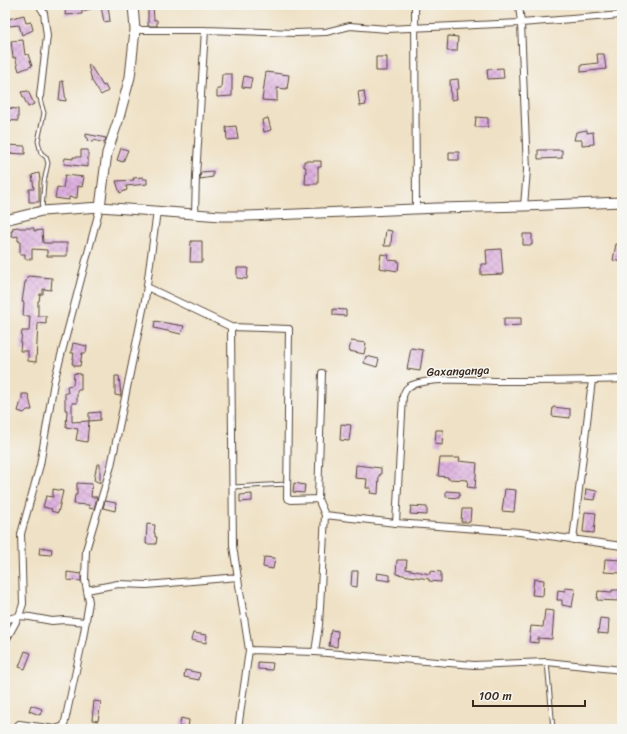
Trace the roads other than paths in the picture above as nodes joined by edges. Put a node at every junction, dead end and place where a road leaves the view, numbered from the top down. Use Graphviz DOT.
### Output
graph roads {
  1 [pos="39,5"];
  2 [pos="133,5"];
  3 [pos="414,5"];
  4 [pos="519,5"];
  5 [pos="622,15"];
  6 [pos="521,23"];
  7 [pos="416,27"];
  8 [pos="135,30"];
  9 [pos="205,30"];
  10 [pos="40,96"];
  11 [pos="622,202"];
  12 [pos="524,206"];
  13 [pos="100,207"];
  14 [pos="416,209"];
  15 [pos="42,210"];
  16 [pos="156,211"];
  17 [pos="195,214"];
  18 [pos="5,220"];
  19 [pos="147,287"];
  20 [pos="231,326"];
  21 [pos="322,373"];
  22 [pos="622,379"];
  23 [pos="592,380"];
  24 [pos="287,484"];
  25 [pos="233,487"];
  26 [pos="318,499"];
  27 [pos="325,515"];
  28 [pos="396,523"];
  29 [pos="573,540"];
  30 [pos="622,546"];
  31 [pos="238,576"];
  32 [pos="87,590"];
  33 [pos="19,616"];
  34 [pos="5,620"];
  35 [pos="86,622"];
  36 [pos="5,642"];
  37 [pos="249,650"];
  38 [pos="315,652"];
  39 [pos="547,662"];
  40 [pos="622,670"];
  41 [pos="14,729"];
  42 [pos="238,729"];
  43 [pos="553,729"];
  1 -- 10 [label="street"];
  2 -- 8 [label="street"];
  3 -- 7 [label="street"];
  4 -- 6 [label="street"];
  5 -- 6 [label="street"];
  6 -- 7 [label="street"];
  6 -- 12 [label="street"];
  7 -- 9 [label="street"];
  7 -- 14 [label="street"];
  8 -- 9 [label="street"];
  8 -- 13 [label="street"];
  9 -- 17 [label="street"];
  10 -- 15 [label="lane"];
  11 -- 12 [label="street"];
  12 -- 14 [label="street"];
  13 -- 15 [label="street"];
  13 -- 16 [label="street"];
  13 -- 33 [label="street"];
  14 -- 17 [label="street"];
  15 -- 18 [label="street"];
  16 -- 17 [label="street"];
  16 -- 19 [label="street"];
  19 -- 20 [label="street"];
  19 -- 32 [label="street"];
  20 -- 24 [label="street"];
  20 -- 25 [label="street"];
  21 -- 26 [label="street"];
  22 -- 23 [label="street, Gaxanganga"];
  23 -- 28 [label="street, Gaxanganga"];
  23 -- 29 [label="street"];
  24 -- 25 [label="lane"];
  24 -- 26 [label="street"];
  25 -- 31 [label="street"];
  26 -- 27 [label="street"];
  27 -- 28 [label="street"];
  27 -- 38 [label="street"];
  28 -- 29 [label="street"];
  29 -- 30 [label="street"];
  31 -- 32 [label="street"];
  31 -- 37 [label="street"];
  32 -- 35 [label="street"];
  33 -- 34 [label="street"];
  33 -- 35 [label="street"];
  33 -- 36 [label="street"];
  35 -- 41 [label="street"];
  37 -- 38 [label="street"];
  37 -- 42 [label="street"];
  38 -- 39 [label="street"];
  39 -- 40 [label="street"];
  39 -- 43 [label="lane"];
}
